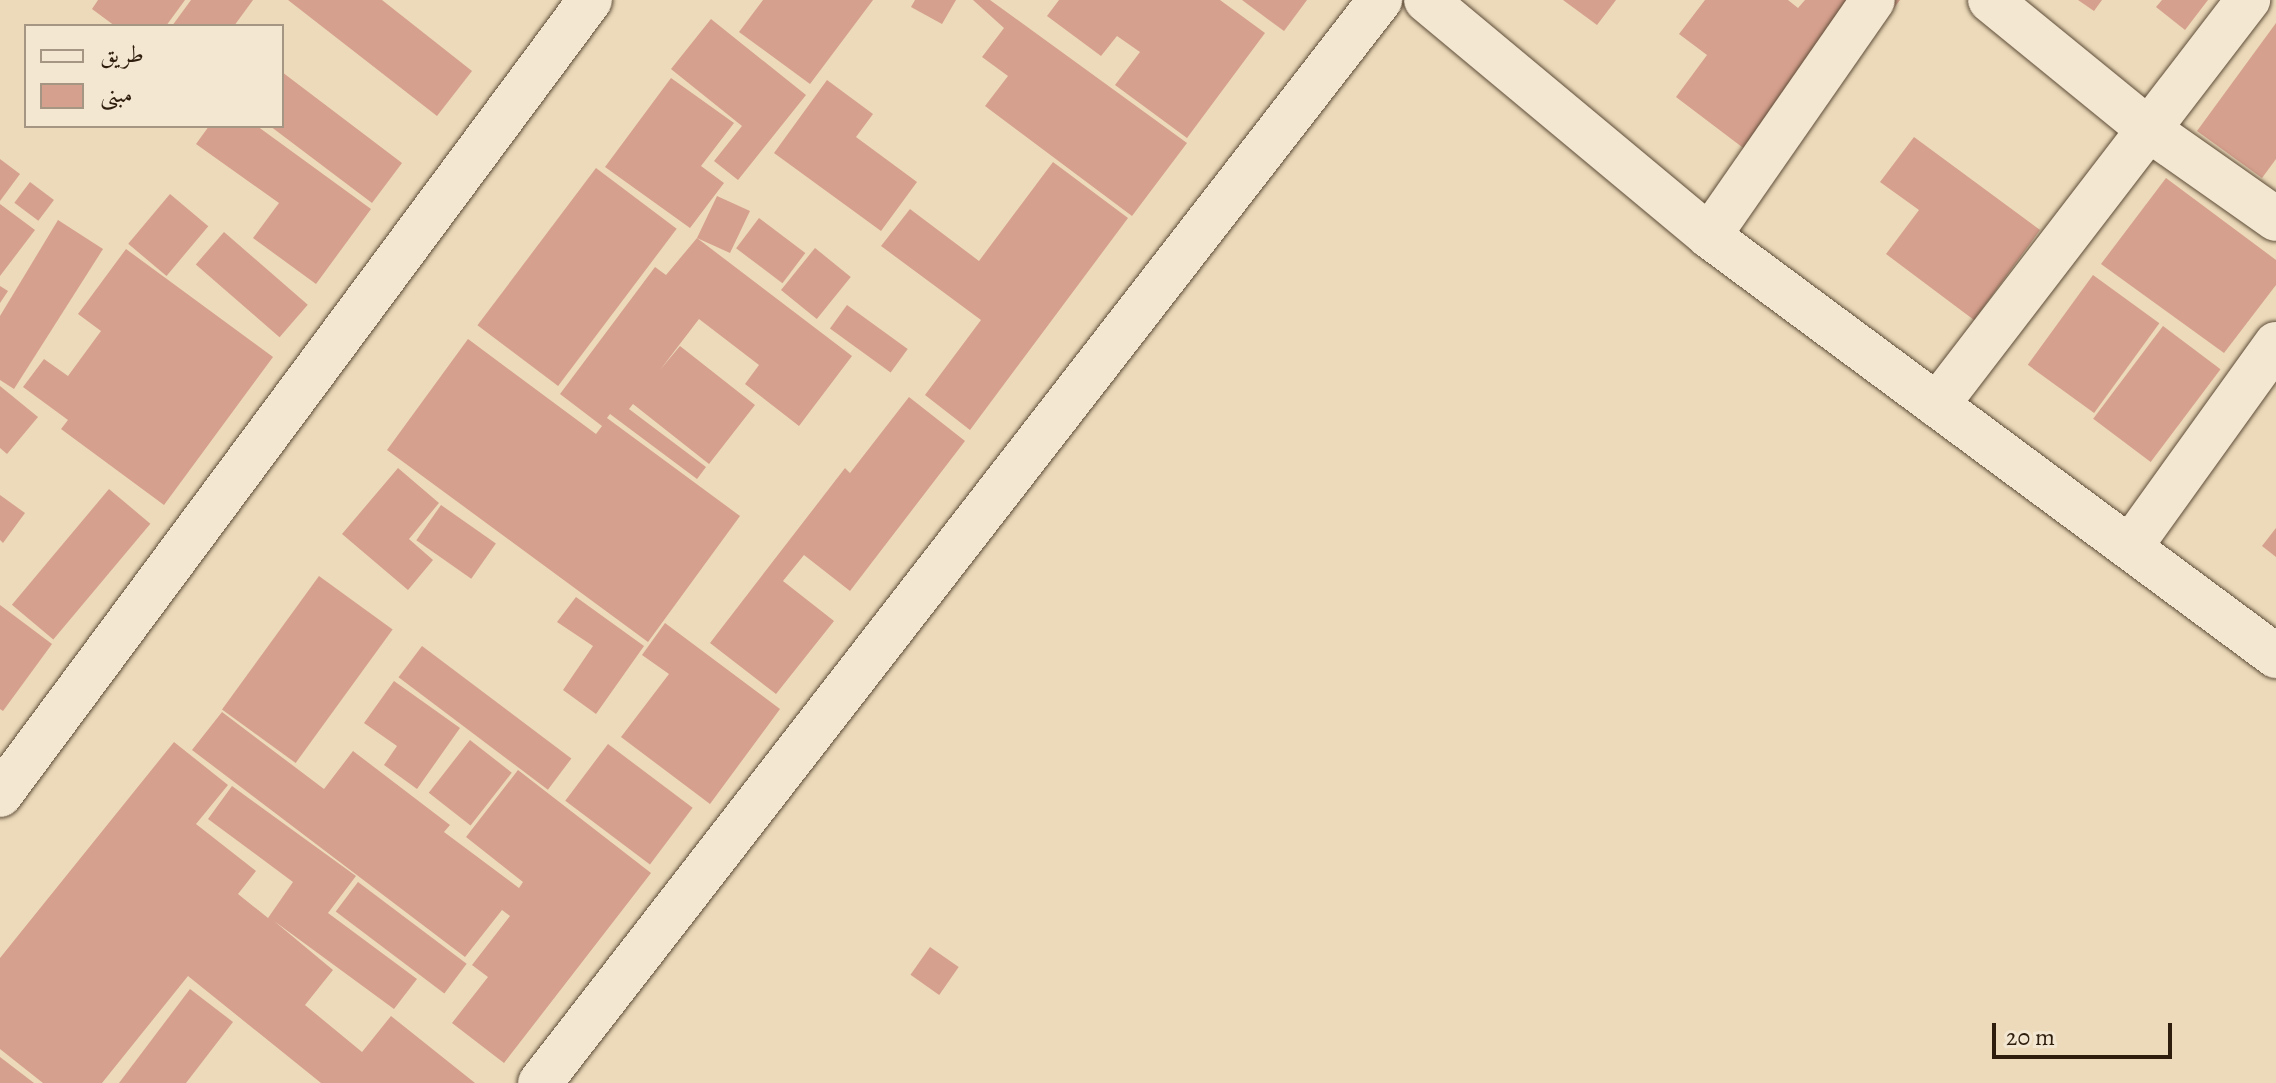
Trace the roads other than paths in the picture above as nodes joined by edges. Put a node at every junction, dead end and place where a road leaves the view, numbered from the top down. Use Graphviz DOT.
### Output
graph roads {
  1 [pos="590,0"];
  2 [pos="1380,0"];
  3 [pos="1426,0"];
  4 [pos="1873,0"];
  5 [pos="1990,0"];
  6 [pos="2248,0"];
  7 [pos="2148,129"];
  8 [pos="2276,219"];
  9 [pos="1709,236"];
  10 [pos="2276,344"];
  11 [pos="1937,405"];
  12 [pos="2130,547"];
  13 [pos="2276,656"];
  14 [pos="0,795"];
  15 [pos="540,1083"];
  1 -- 14 [label="street"];
  2 -- 15 [label="street"];
  3 -- 9 [label="street"];
  4 -- 9 [label="street"];
  5 -- 7 [label="street"];
  6 -- 7 [label="street"];
  7 -- 8 [label="street"];
  7 -- 11 [label="street"];
  9 -- 11 [label="street"];
  10 -- 12 [label="street"];
  11 -- 12 [label="street"];
  12 -- 13 [label="street"];
}
